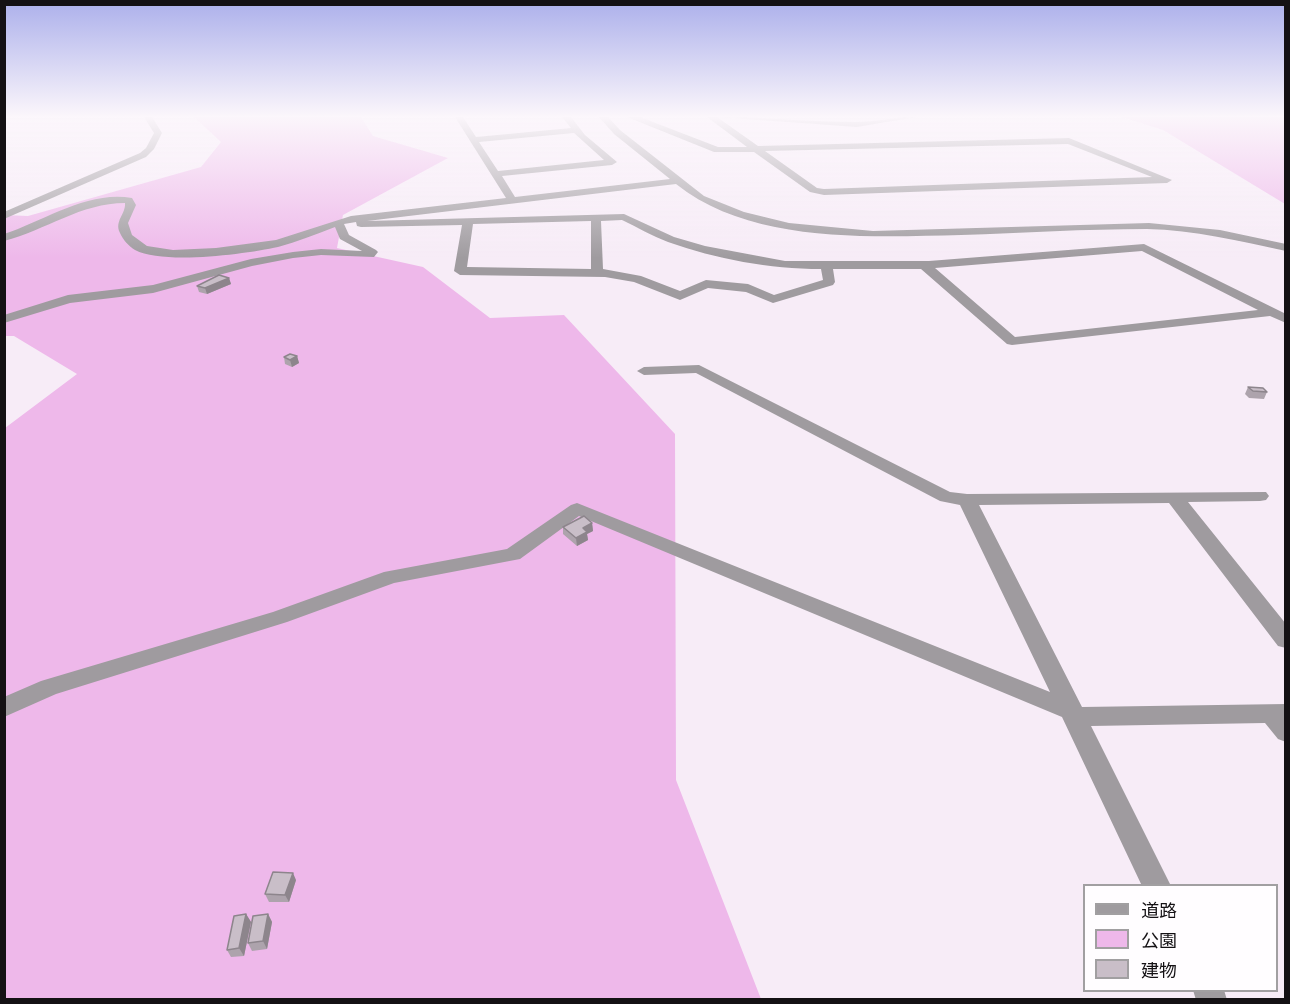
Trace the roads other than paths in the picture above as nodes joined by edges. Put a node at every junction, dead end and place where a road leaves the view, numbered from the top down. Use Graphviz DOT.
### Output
graph roads {
  1 [pos="123,164"];
  2 [pos="489,164"];
  3 [pos="594,164"];
  4 [pos="657,164"];
  5 [pos="778,164"];
  6 [pos="1126,164"];
  7 [pos="496,174"];
  8 [pos="678,181"];
  9 [pos="512,200"];
  10 [pos="4,216"];
  11 [pos="362,218"];
  12 [pos="596,218"];
  13 [pos="338,222"];
  14 [pos="468,222"];
  15 [pos="4,238"];
  16 [pos="1286,248"];
  17 [pos="924,265"];
  18 [pos="827,266"];
  19 [pos="597,273"];
  20 [pos="1272,312"];
  21 [pos="4,319"];
  22 [pos="1286,319"];
  23 [pos="644,371"];
  24 [pos="1260,496"];
  25 [pos="1174,497"];
  26 [pos="967,500"];
  27 [pos="1286,640"];
  28 [pos="4,708"];
  29 [pos="1074,714"];
  30 [pos="1281,720"];
  31 [pos="1157,884"];
  1 -- 10 [label="street"];
  2 -- 7 [label="street"];
  3 -- 7 [label="street"];
  4 -- 8 [label="street"];
  5 -- 6 [label="street"];
  7 -- 9 [label="street"];
  8 -- 9 [label="street"];
  8 -- 16 [label="street"];
  9 -- 11 [label="street"];
  11 -- 13 [label="street"];
  11 -- 14 [label="street"];
  12 -- 14 [label="street"];
  12 -- 18 [label="street"];
  12 -- 19 [label="street"];
  13 -- 15 [label="street"];
  13 -- 21 [label="street"];
  14 -- 19 [label="street"];
  17 -- 18 [label="street"];
  17 -- 20 [label="street"];
  17 -- 20 [label="street"];
  18 -- 19 [label="street"];
  20 -- 22 [label="street"];
  23 -- 26 [label="street"];
  24 -- 25 [label="street"];
  25 -- 26 [label="street"];
  25 -- 27 [label="street"];
  26 -- 29 [label="street"];
  28 -- 29 [label="street"];
  29 -- 30 [label="street"];
  29 -- 31 [label="street"];
}
